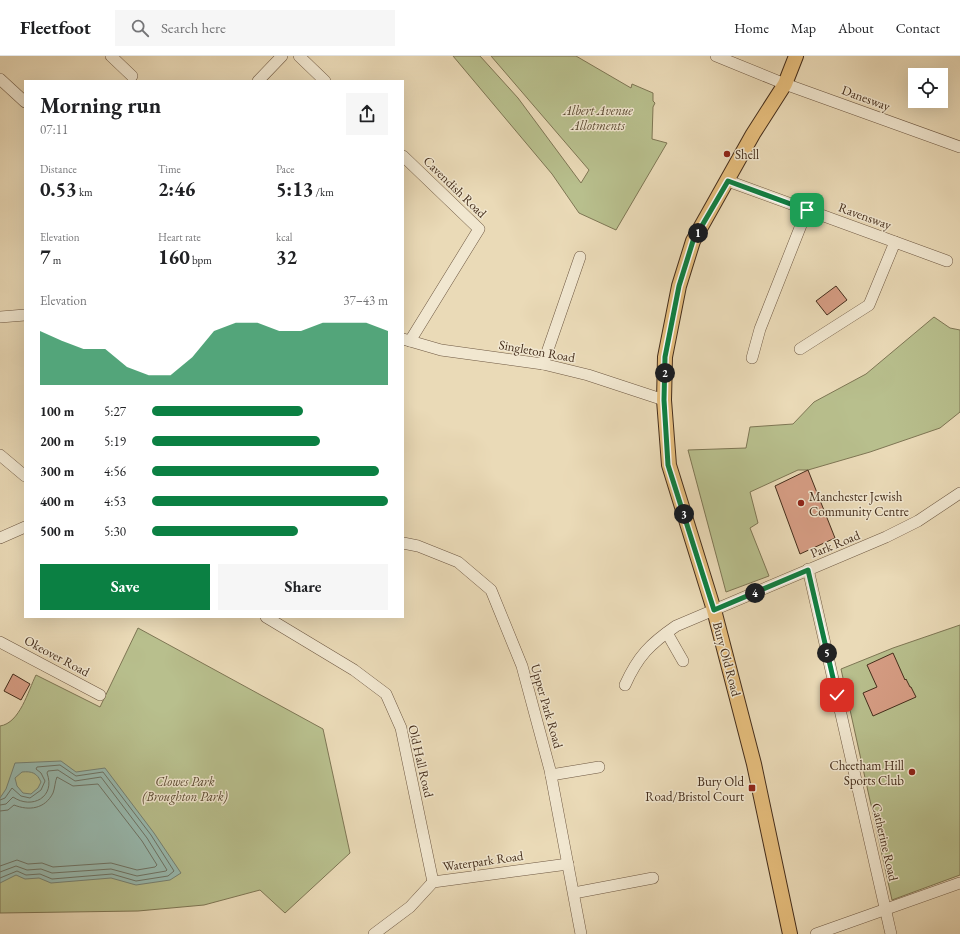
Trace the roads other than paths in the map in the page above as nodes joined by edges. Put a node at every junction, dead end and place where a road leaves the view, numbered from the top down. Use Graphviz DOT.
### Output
graph roads {
  1 [pos="110,56"];
  2 [pos="282,56"];
  3 [pos="299,56"];
  4 [pos="716,56"];
  5 [pos="796,56"];
  6 [pos="132,76"];
  7 [pos="0,79"];
  8 [pos="259,80"];
  9 [pos="324,80"];
  10 [pos="785,84"];
  11 [pos="24,101"];
  12 [pos="960,147"];
  13 [pos="404,157"];
  14 [pos="728,181"];
  15 [pos="807,210"];
  16 [pos="895,242"];
  17 [pos="580,257"];
  18 [pos="948,261"];
  19 [pos="24,314"];
  20 [pos="0,317"];
  21 [pos="407,340"];
  22 [pos="800,349"];
  23 [pos="752,358"];
  24 [pos="543,364"];
  25 [pos="664,400"];
  26 [pos="0,456"];
  27 [pos="24,475"];
  28 [pos="960,493"];
  29 [pos="24,527"];
  30 [pos="0,538"];
  31 [pos="404,543"];
  32 [pos="808,570"];
  33 [pos="714,610"];
  34 [pos="268,618"];
  35 [pos="667,633"];
  36 [pos="0,642"];
  37 [pos="683,661"];
  38 [pos="625,685"];
  39 [pos="100,696"];
  40 [pos="600,767"];
  41 [pos="551,775"];
  42 [pos="568,864"];
  43 [pos="654,878"];
  44 [pos="433,882"];
  45 [pos="960,883"];
  46 [pos="574,893"];
  47 [pos="886,910"];
  48 [pos="374,934"];
  49 [pos="581,934"];
  50 [pos="790,934"];
  51 [pos="816,934"];
  52 [pos="891,934"];
  1 -- 6 [label="street"];
  2 -- 8 [label="street"];
  3 -- 9 [label="street"];
  4 -- 10 [label="street, Danesway"];
  5 -- 10 [label="main road, Bury Old Road"];
  7 -- 11 [label="street"];
  10 -- 12 [label="street, Danesway"];
  10 -- 14 [label="main road, Bury Old Road"];
  13 -- 21 [label="street, Cavendish Road"];
  14 -- 15 [label="street, Ravensway"];
  14 -- 25 [label="main road, Bury Old Road"];
  15 -- 16 [label="street, Ravensway"];
  15 -- 23 [label="street"];
  16 -- 18 [label="street, Ravensway"];
  16 -- 22 [label="street"];
  17 -- 24 [label="street"];
  19 -- 20 [label="street"];
  21 -- 24 [label="street, Singleton Road"];
  24 -- 25 [label="street, Singleton Road"];
  25 -- 33 [label="main road, Bury Old Road"];
  26 -- 27 [label="street"];
  28 -- 32 [label="street, Park Road"];
  29 -- 30 [label="street"];
  31 -- 41 [label="street, Upper Park Road"];
  32 -- 33 [label="street, Park Road"];
  32 -- 47 [label="street, Catherine Road"];
  33 -- 35 [label="street, Park Road"];
  33 -- 50 [label="main road, Bury Old Road"];
  34 -- 44 [label="street, Old Hall Road"];
  35 -- 37 [label="street"];
  35 -- 38 [label="street, Park Road"];
  36 -- 39 [label="street, Okeover Road"];
  40 -- 41 [label="street"];
  41 -- 42 [label="street, Upper Park Road"];
  42 -- 44 [label="street, Waterpark Road"];
  42 -- 46 [label="street, Upper Park Road"];
  43 -- 46 [label="street"];
  44 -- 48 [label="street, Waterpark Road"];
  45 -- 47 [label="street"];
  46 -- 49 [label="street, Upper Park Road"];
  47 -- 51 [label="street"];
  47 -- 52 [label="street, Catherine Road"];
}
